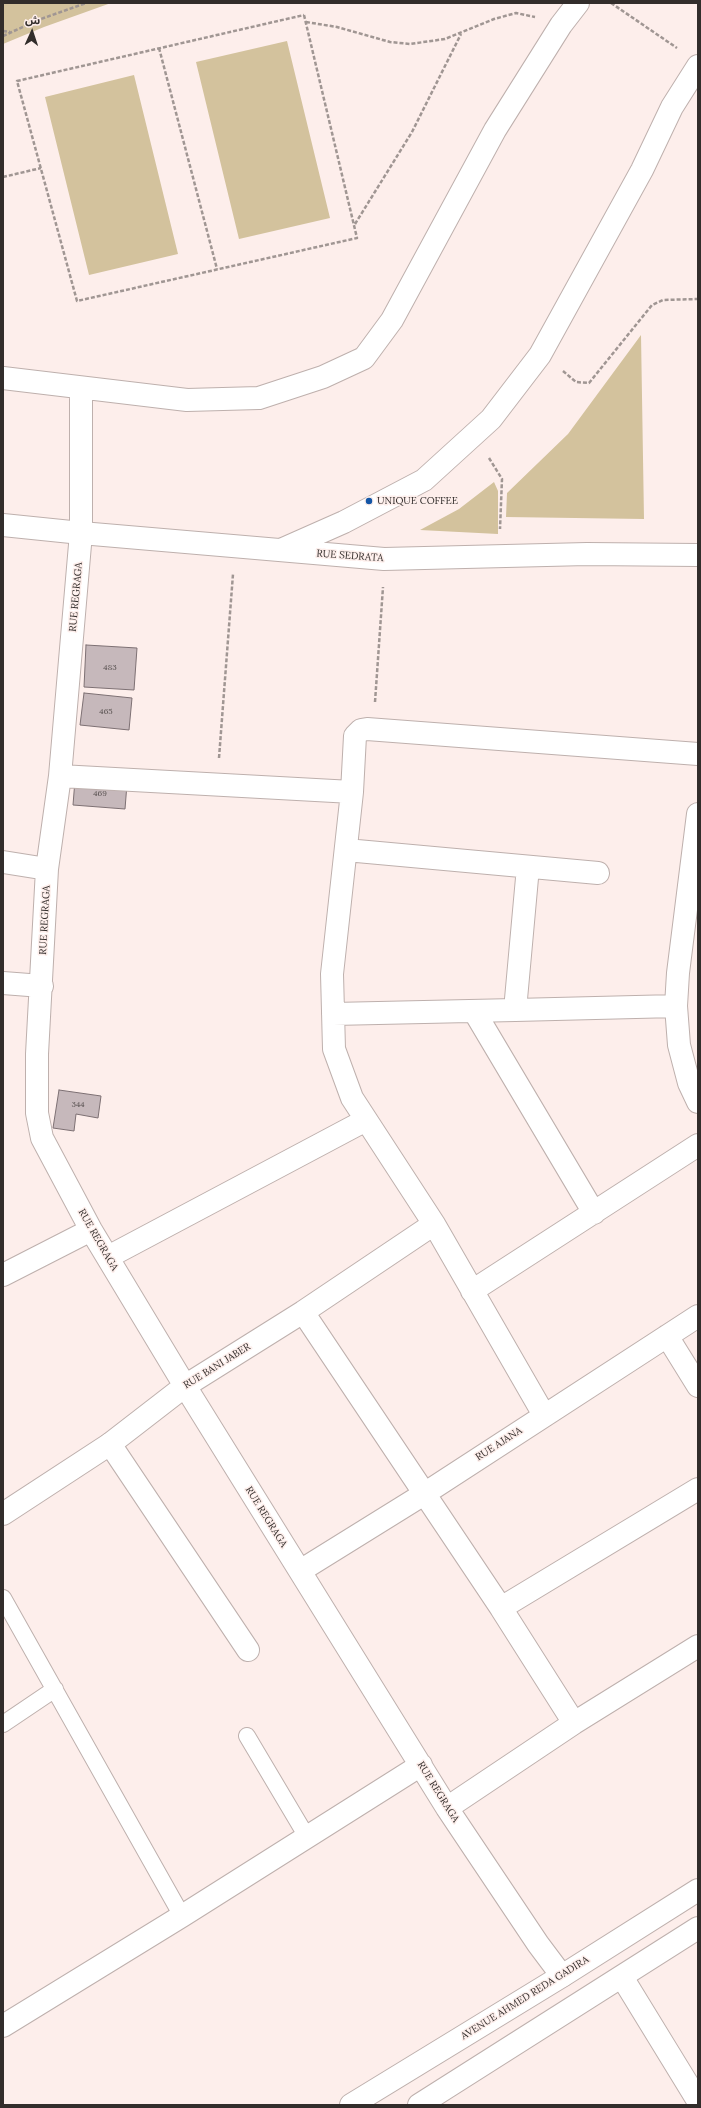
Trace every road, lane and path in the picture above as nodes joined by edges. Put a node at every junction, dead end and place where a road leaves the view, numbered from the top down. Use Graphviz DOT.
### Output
graph roads {
  1 [pos="86,3"];
  2 [pos="578,3"];
  3 [pos="611,3"];
  4 [pos="306,22"];
  5 [pos="561,25"];
  6 [pos="3,31"];
  7 [pos="10,32"];
  8 [pos="461,34"];
  9 [pos="3,36"];
  10 [pos="159,48"];
  11 [pos="679,49"];
  12 [pos="698,66"];
  13 [pos="41,168"];
  14 [pos="3,177"];
  15 [pos="354,224"];
  16 [pos="217,270"];
  17 [pos="698,299"];
  18 [pos="540,355"];
  19 [pos="3,378"];
  20 [pos="81,388"];
  21 [pos="502,479"];
  22 [pos="500,518"];
  23 [pos="3,524"];
  24 [pos="81,533"];
  25 [pos="280,550"];
  26 [pos="698,555"];
  27 [pos="232,580"];
  28 [pos="383,585"];
  29 [pos="373,730"];
  30 [pos="698,754"];
  31 [pos="60,776"];
  32 [pos="217,785"];
  33 [pos="352,792"];
  34 [pos="698,814"];
  35 [pos="346,850"];
  36 [pos="3,862"];
  37 [pos="528,866"];
  38 [pos="47,869"];
  39 [pos="598,873"];
  40 [pos="3,984"];
  41 [pos="42,986"];
  42 [pos="676,1006"];
  43 [pos="515,1010"];
  44 [pos="474,1011"];
  45 [pos="333,1014"];
  46 [pos="698,1102"];
  47 [pos="366,1120"];
  48 [pos="698,1145"];
  49 [pos="594,1213"];
  50 [pos="434,1224"];
  51 [pos="91,1230"];
  52 [pos="108,1257"];
  53 [pos="3,1275"];
  54 [pos="472,1291"];
  55 [pos="303,1312"];
  56 [pos="698,1316"];
  57 [pos="666,1336"];
  58 [pos="185,1386"];
  59 [pos="698,1386"];
  60 [pos="544,1415"];
  61 [pos="110,1444"];
  62 [pos="698,1489"];
  63 [pos="424,1494"];
  64 [pos="3,1514"];
  65 [pos="300,1571"];
  66 [pos="3,1598"];
  67 [pos="502,1608"];
  68 [pos="698,1646"];
  69 [pos="248,1650"];
  70 [pos="55,1689"];
  71 [pos="574,1723"];
  72 [pos="3,1724"];
  73 [pos="247,1736"];
  74 [pos="421,1765"];
  75 [pos="447,1808"];
  76 [pos="307,1838"];
  77 [pos="698,1890"];
  78 [pos="182,1916"];
  79 [pos="698,1928"];
  80 [pos="562,1976"];
  81 [pos="622,1977"];
  82 [pos="3,2026"];
  83 [pos="698,2101"];
  84 [pos="351,2105"];
  85 [pos="419,2105"];
  1 -- 7 [label="path"];
  2 -- 5 [label="street"];
  3 -- 11 [label="path"];
  4 -- 8 [label="path"];
  4 -- 10 [label="path"];
  4 -- 15 [label="path"];
  5 -- 8 [label="path"];
  5 -- 20 [label="street"];
  6 -- 7 [label="path"];
  7 -- 9 [label="path"];
  8 -- 15 [label="path"];
  10 -- 13 [label="path"];
  10 -- 16 [label="path"];
  12 -- 18 [label="street"];
  13 -- 14 [label="path"];
  13 -- 16 [label="path"];
  15 -- 16 [label="path"];
  17 -- 18 [label="path"];
  18 -- 25 [label="street"];
  19 -- 20 [label="street"];
  20 -- 24 [label="street, RUE REGRAGA"];
  21 -- 22 [label="path"];
  23 -- 24 [label="street, RUE SEDRATA"];
  24 -- 25 [label="street, RUE SEDRATA"];
  24 -- 31 [label="street, RUE REGRAGA"];
  25 -- 26 [label="street, RUE SEDRATA"];
  27 -- 32 [label="path"];
  28 -- 29 [label="path"];
  29 -- 30 [label="street"];
  29 -- 33 [label="street"];
  31 -- 32 [label="street"];
  31 -- 38 [label="street, RUE REGRAGA"];
  32 -- 33 [label="street"];
  33 -- 35 [label="street"];
  34 -- 42 [label="street"];
  35 -- 37 [label="street"];
  35 -- 45 [label="street"];
  36 -- 38 [label="street"];
  37 -- 39 [label="street"];
  37 -- 43 [label="street"];
  38 -- 41 [label="street, RUE REGRAGA"];
  40 -- 41 [label="street"];
  41 -- 51 [label="street, RUE REGRAGA"];
  42 -- 43 [label="street"];
  42 -- 46 [label="street"];
  43 -- 44 [label="street"];
  44 -- 45 [label="street"];
  44 -- 49 [label="street"];
  45 -- 47 [label="street"];
  47 -- 50 [label="street"];
  47 -- 52 [label="street"];
  48 -- 49 [label="street"];
  49 -- 54 [label="street"];
  50 -- 54 [label="street"];
  50 -- 55 [label="street, RUE BANI JABER"];
  51 -- 52 [label="street, RUE REGRAGA"];
  51 -- 53 [label="street"];
  52 -- 58 [label="street, RUE REGRAGA"];
  54 -- 60 [label="street"];
  55 -- 58 [label="street, RUE BANI JABER"];
  55 -- 63 [label="street"];
  56 -- 57 [label="street, RUE AJANA"];
  57 -- 59 [label="street"];
  57 -- 60 [label="street, RUE AJANA"];
  58 -- 61 [label="street, RUE BANI JABER"];
  58 -- 65 [label="street, RUE REGRAGA"];
  60 -- 63 [label="street, RUE AJANA"];
  61 -- 64 [label="street, RUE BANI JABER"];
  61 -- 69 [label="street"];
  62 -- 67 [label="street"];
  63 -- 65 [label="street, RUE AJANA"];
  63 -- 67 [label="street"];
  65 -- 74 [label="street, RUE REGRAGA"];
  66 -- 70 [label="lane"];
  67 -- 71 [label="street"];
  68 -- 71 [label="street"];
  70 -- 72 [label="lane"];
  70 -- 78 [label="lane"];
  71 -- 75 [label="street"];
  73 -- 76 [label="lane"];
  74 -- 75 [label="street, RUE REGRAGA"];
  74 -- 76 [label="street"];
  75 -- 80 [label="street, RUE REGRAGA"];
  76 -- 78 [label="street"];
  77 -- 80 [label="street, AVENUE AHMED REDA GADIRA"];
  78 -- 82 [label="street"];
  79 -- 81 [label="street"];
  80 -- 84 [label="street, AVENUE AHMED REDA GADIRA"];
  81 -- 83 [label="street"];
  81 -- 85 [label="street"];
}
